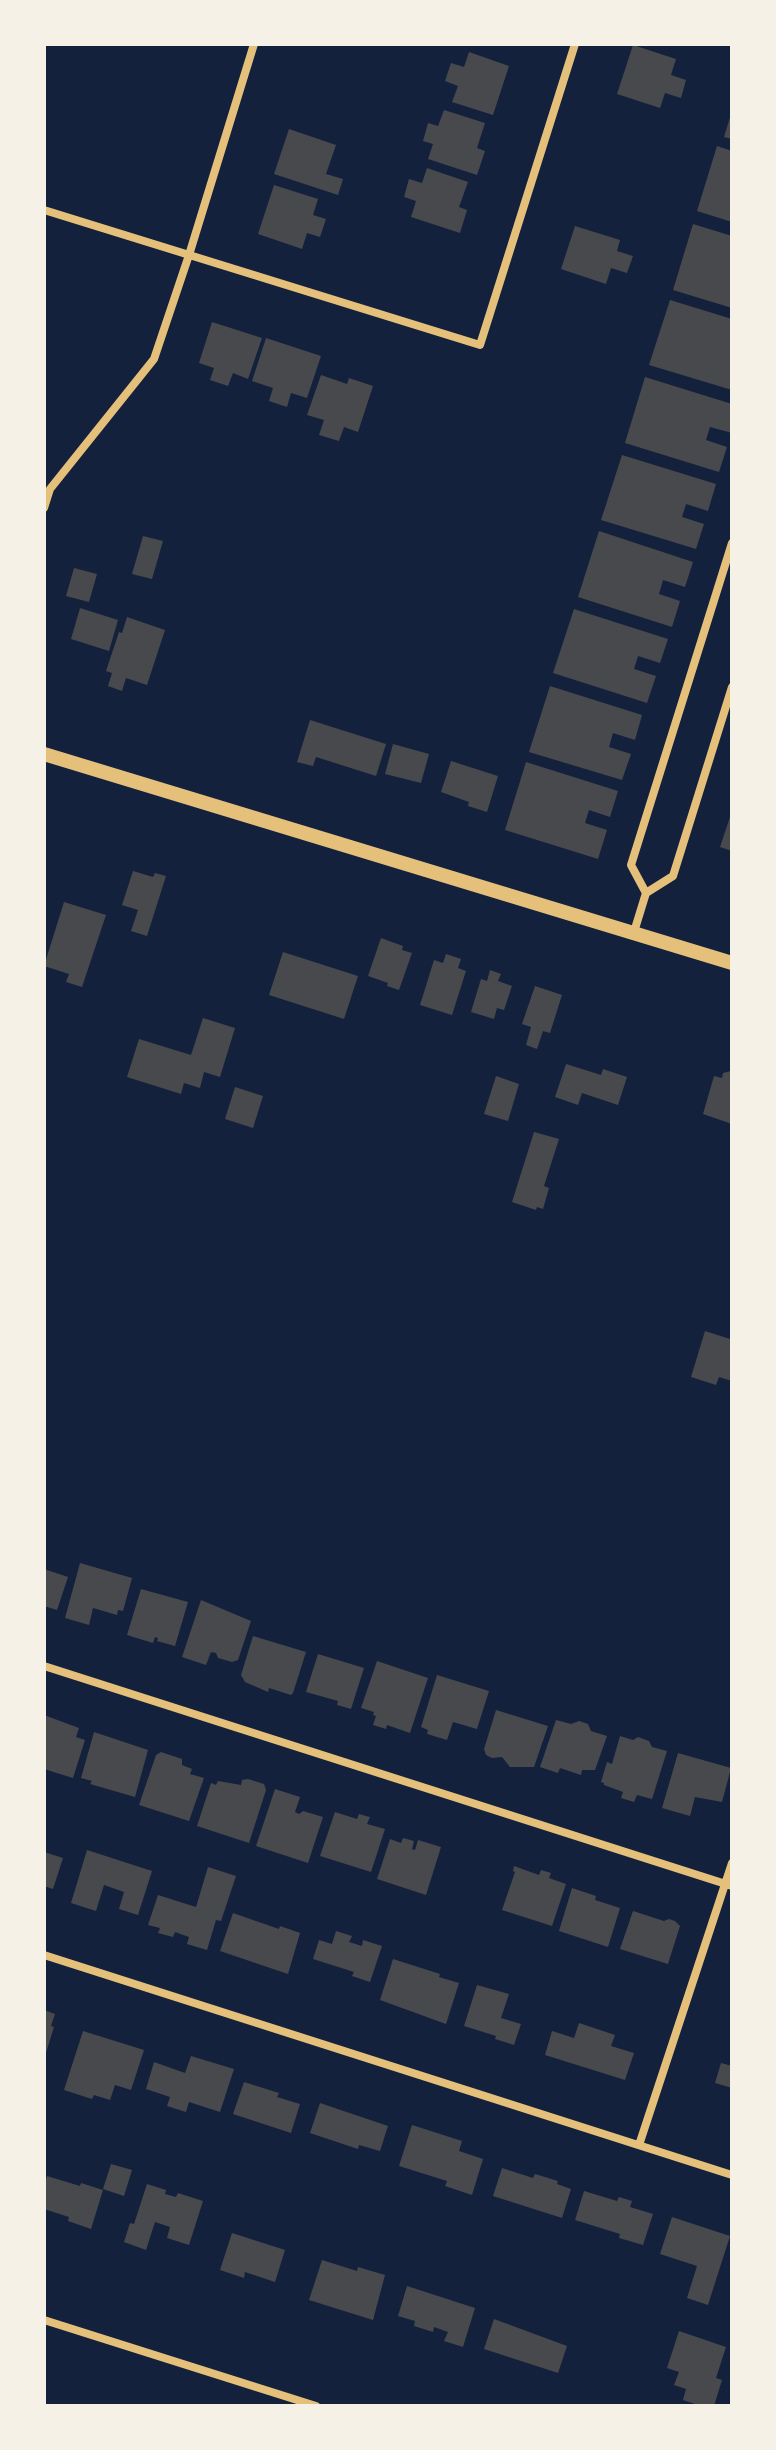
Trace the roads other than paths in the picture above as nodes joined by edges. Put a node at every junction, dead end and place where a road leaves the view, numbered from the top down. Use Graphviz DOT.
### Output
graph roads {
  1 [pos="254,44"];
  2 [pos="575,44"];
  3 [pos="44,210"];
  4 [pos="189,255"];
  5 [pos="44,508"];
  6 [pos="732,543"];
  7 [pos="732,687"];
  8 [pos="44,754"];
  9 [pos="646,893"];
  10 [pos="634,932"];
  11 [pos="732,963"];
  12 [pos="44,1666"];
  13 [pos="732,1863"];
  14 [pos="728,1885"];
  15 [pos="44,1955"];
  16 [pos="639,2145"];
  17 [pos="732,2175"];
  18 [pos="44,2320"];
  19 [pos="316,2406"];
  1 -- 4 [label="street"];
  2 -- 4 [label="street"];
  3 -- 4 [label="street"];
  4 -- 5 [label="street"];
  6 -- 9 [label="street"];
  7 -- 9 [label="street"];
  8 -- 10 [label="street"];
  9 -- 10 [label="street"];
  10 -- 11 [label="street"];
  12 -- 14 [label="street"];
  13 -- 14 [label="street"];
  14 -- 16 [label="street"];
  15 -- 16 [label="street"];
  16 -- 17 [label="street"];
  18 -- 19 [label="street"];
}
